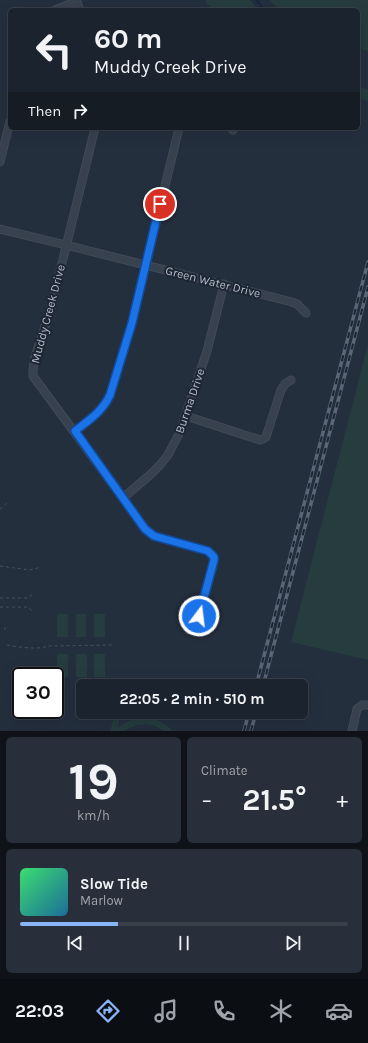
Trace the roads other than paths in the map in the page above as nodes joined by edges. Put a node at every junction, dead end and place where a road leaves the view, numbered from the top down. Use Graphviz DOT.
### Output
graph roads {
  1 [pos="77,0"];
  2 [pos="59,8"];
  3 [pos="8,129"];
  4 [pos="95,130"];
  5 [pos="179,130"];
  6 [pos="0,162"];
  7 [pos="0,229"];
  8 [pos="66,245"];
  9 [pos="146,266"];
  10 [pos="224,284"];
  11 [pos="306,313"];
  12 [pos="291,380"];
  13 [pos="186,416"];
  14 [pos="75,431"];
  15 [pos="123,498"];
  16 [pos="189,630"];
  17 [pos="365,705"];
  18 [pos="352,731"];
  1 -- 2 [label="street"];
  3 -- 6 [label="street"];
  4 -- 8 [label="street, Muddy Creek Drive"];
  5 -- 9 [label="street"];
  7 -- 8 [label="street, Green Water Drive"];
  8 -- 9 [label="street, Green Water Drive"];
  8 -- 14 [label="street, Muddy Creek Drive"];
  9 -- 10 [label="street, Green Water Drive"];
  9 -- 14 [label="street"];
  10 -- 11 [label="street, Green Water Drive"];
  10 -- 13 [label="street, Burma Drive"];
  12 -- 13 [label="street"];
  13 -- 15 [label="street, Burma Drive"];
  14 -- 15 [label="street, Muddy Creek Drive"];
  15 -- 16 [label="street, Muddy Creek Drive"];
  17 -- 18 [label="street"];
}
